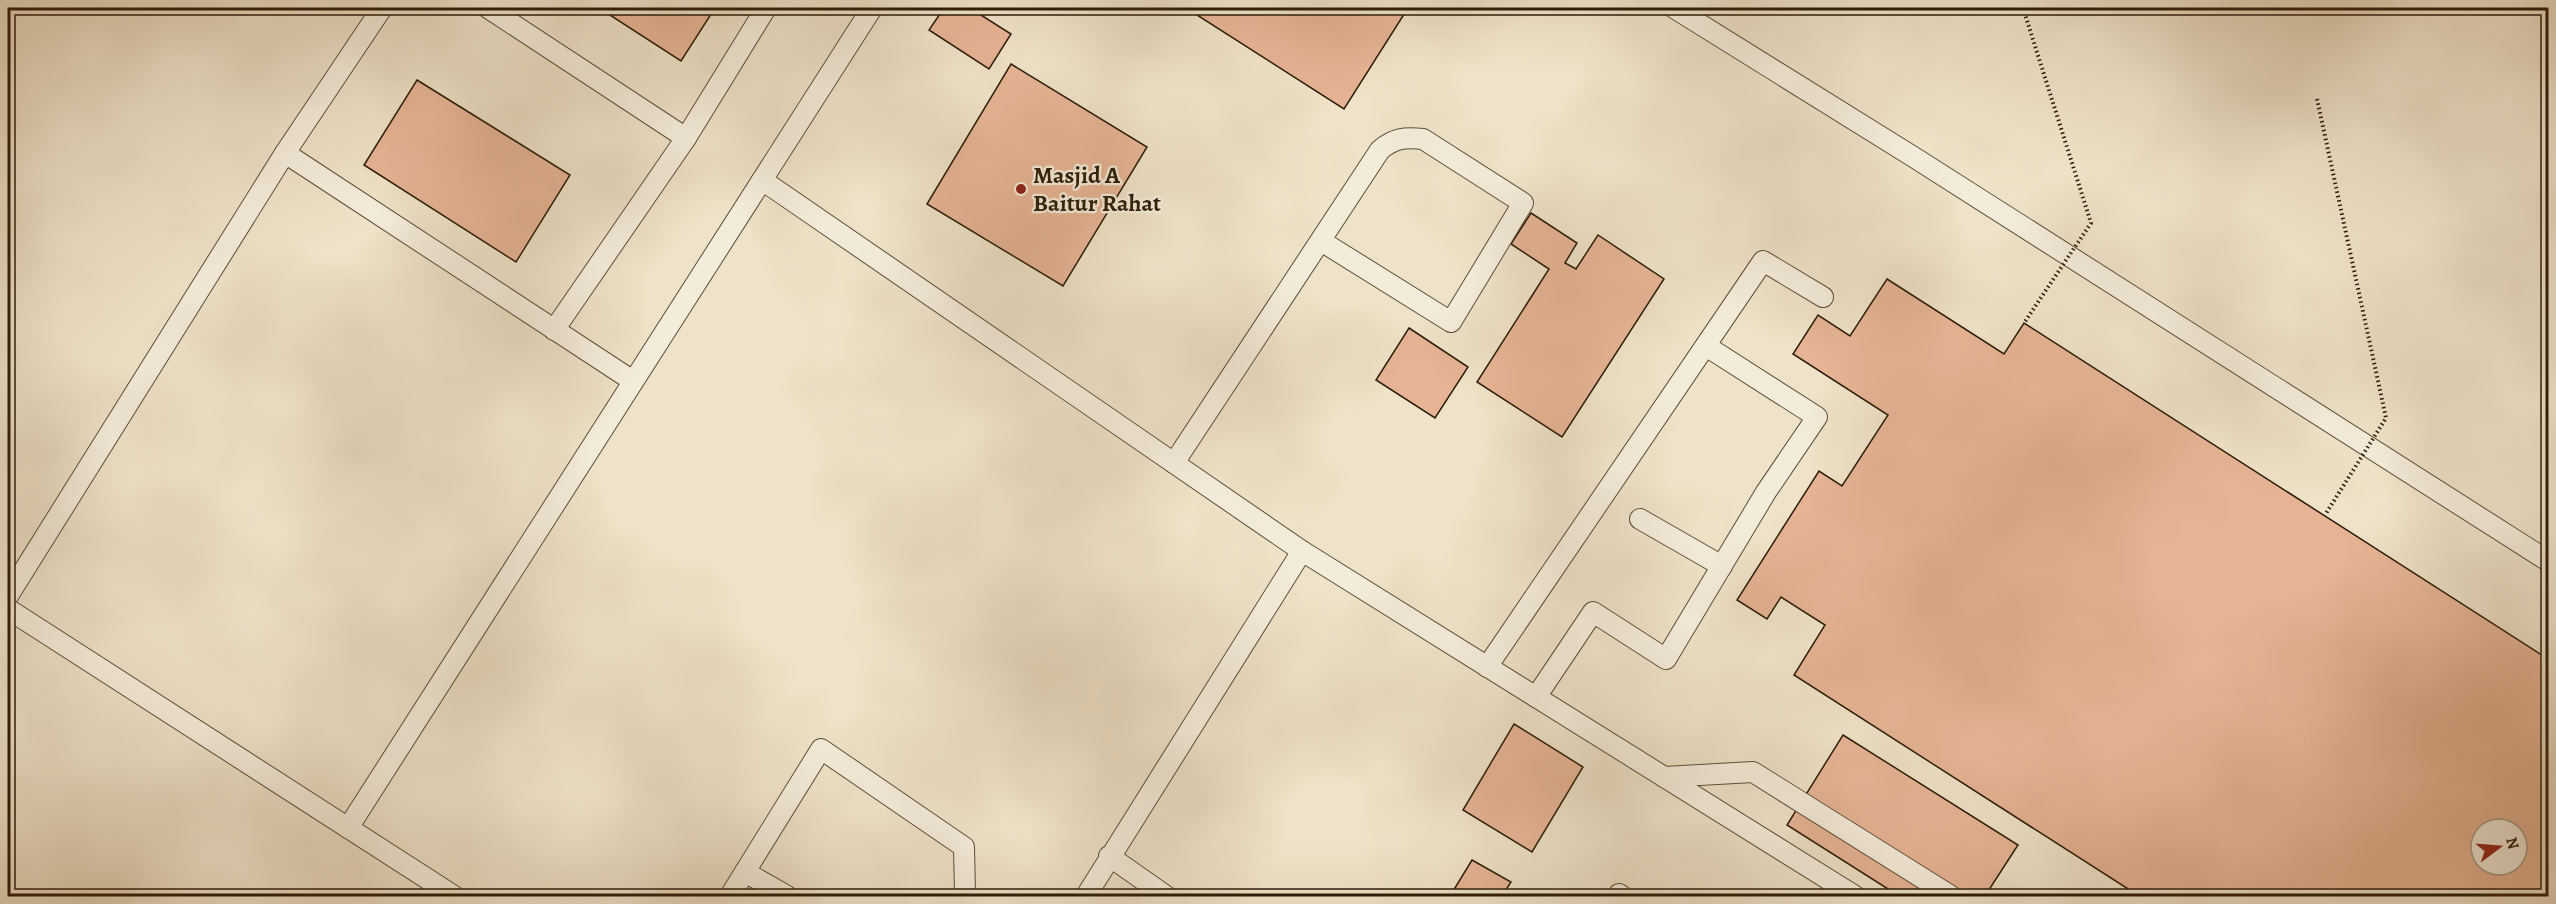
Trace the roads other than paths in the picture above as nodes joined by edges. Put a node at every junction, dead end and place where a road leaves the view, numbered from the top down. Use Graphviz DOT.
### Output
graph roads {
  1 [pos="382,8"];
  2 [pos="488,8"];
  3 [pos="766,8"];
  4 [pos="872,8"];
  5 [pos="1674,8"];
  6 [pos="686,138"];
  7 [pos="285,153"];
  8 [pos="762,180"];
  9 [pos="1321,241"];
  10 [pos="1823,297"];
  11 [pos="554,330"];
  12 [pos="1706,346"];
  13 [pos="633,381"];
  14 [pos="1174,463"];
  15 [pos="1640,519"];
  16 [pos="1302,550"];
  17 [pos="2548,561"];
  18 [pos="1722,566"];
  19 [pos="8,596"];
  20 [pos="8,609"];
  21 [pos="1487,667"];
  22 [pos="1536,697"];
  23 [pos="1664,777"];
  24 [pos="348,828"];
  25 [pos="1109,856"];
  26 [pos="745,872"];
  27 [pos="454,897"];
  28 [pos="729,897"];
  29 [pos="787,897"];
  30 [pos="963,897"];
  31 [pos="1086,897"];
  32 [pos="1167,897"];
  33 [pos="1618,897"];
  34 [pos="1622,897"];
  35 [pos="1855,897"];
  36 [pos="1951,897"];
  1 -- 7 [label="lane"];
  2 -- 6 [label="lane"];
  3 -- 6 [label="lane"];
  4 -- 8 [label="lane"];
  5 -- 17 [label="lane"];
  6 -- 11 [label="lane"];
  7 -- 11 [label="lane"];
  7 -- 19 [label="lane"];
  8 -- 13 [label="lane"];
  8 -- 14 [label="lane"];
  9 -- 9 [label="lane"];
  9 -- 14 [label="lane"];
  10 -- 12 [label="lane"];
  11 -- 13 [label="lane"];
  12 -- 18 [label="lane"];
  12 -- 21 [label="lane"];
  13 -- 24 [label="lane"];
  14 -- 16 [label="lane"];
  15 -- 18 [label="lane"];
  16 -- 21 [label="lane"];
  16 -- 25 [label="lane"];
  18 -- 22 [label="lane"];
  20 -- 24 [label="lane"];
  21 -- 22 [label="lane"];
  22 -- 23 [label="lane"];
  23 -- 35 [label="lane"];
  23 -- 36 [label="lane"];
  24 -- 27 [label="lane"];
  25 -- 31 [label="lane"];
  25 -- 32 [label="lane"];
  26 -- 28 [label="lane"];
  26 -- 29 [label="lane"];
  26 -- 30 [label="lane"];
  33 -- 34 [label="lane"];
}
